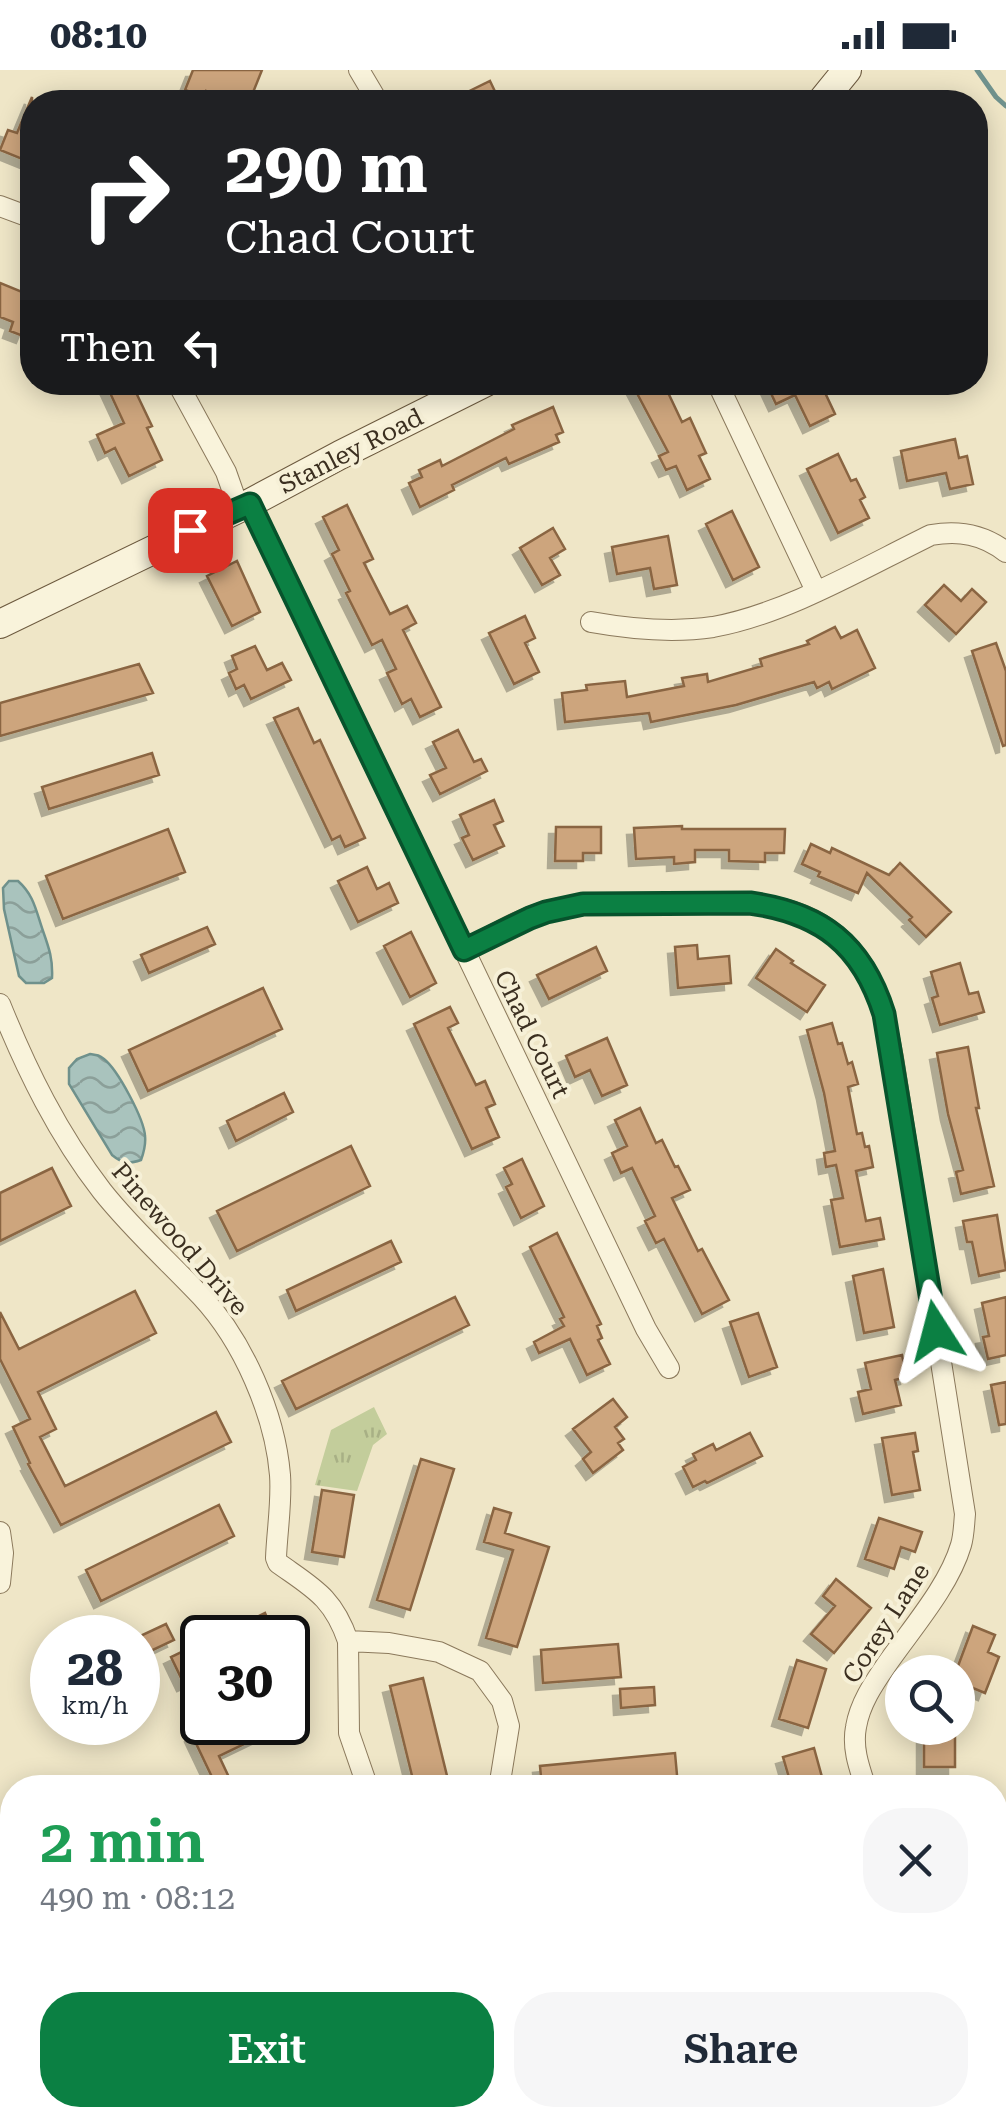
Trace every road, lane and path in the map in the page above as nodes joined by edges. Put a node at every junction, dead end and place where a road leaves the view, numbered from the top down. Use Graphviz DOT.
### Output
graph roads {
  1 [pos="847,70"];
  2 [pos="831,90"];
  3 [pos="184,395"];
  4 [pos="460,395"];
  5 [pos="723,395"];
  6 [pos="244,506"];
  7 [pos="1006,552"];
  8 [pos="816,590"];
  9 [pos="591,622"];
  10 [pos="0,624"];
  11 [pos="464,950"];
  12 [pos="0,1004"];
  13 [pos="669,1368"];
  14 [pos="0,1532"];
  15 [pos="0,1582"];
  16 [pos="348,1641"];
  17 [pos="364,1775"];
  18 [pos="501,1775"];
  19 [pos="861,1775"];
  1 -- 2 [label="street"];
  3 -- 6 [label="street, Chad Court"];
  4 -- 6 [label="street, Stanley Road"];
  5 -- 8 [label="street"];
  6 -- 10 [label="street, Stanley Road"];
  6 -- 11 [label="street, Chad Court"];
  7 -- 8 [label="street"];
  8 -- 9 [label="street"];
  11 -- 13 [label="street, Chad Court"];
  11 -- 19 [label="street, Corey Lane"];
  12 -- 16 [label="street, Pinewood Drive"];
  14 -- 15 [label="street"];
  16 -- 17 [label="street, Pinewood Drive"];
  16 -- 18 [label="street"];
}
